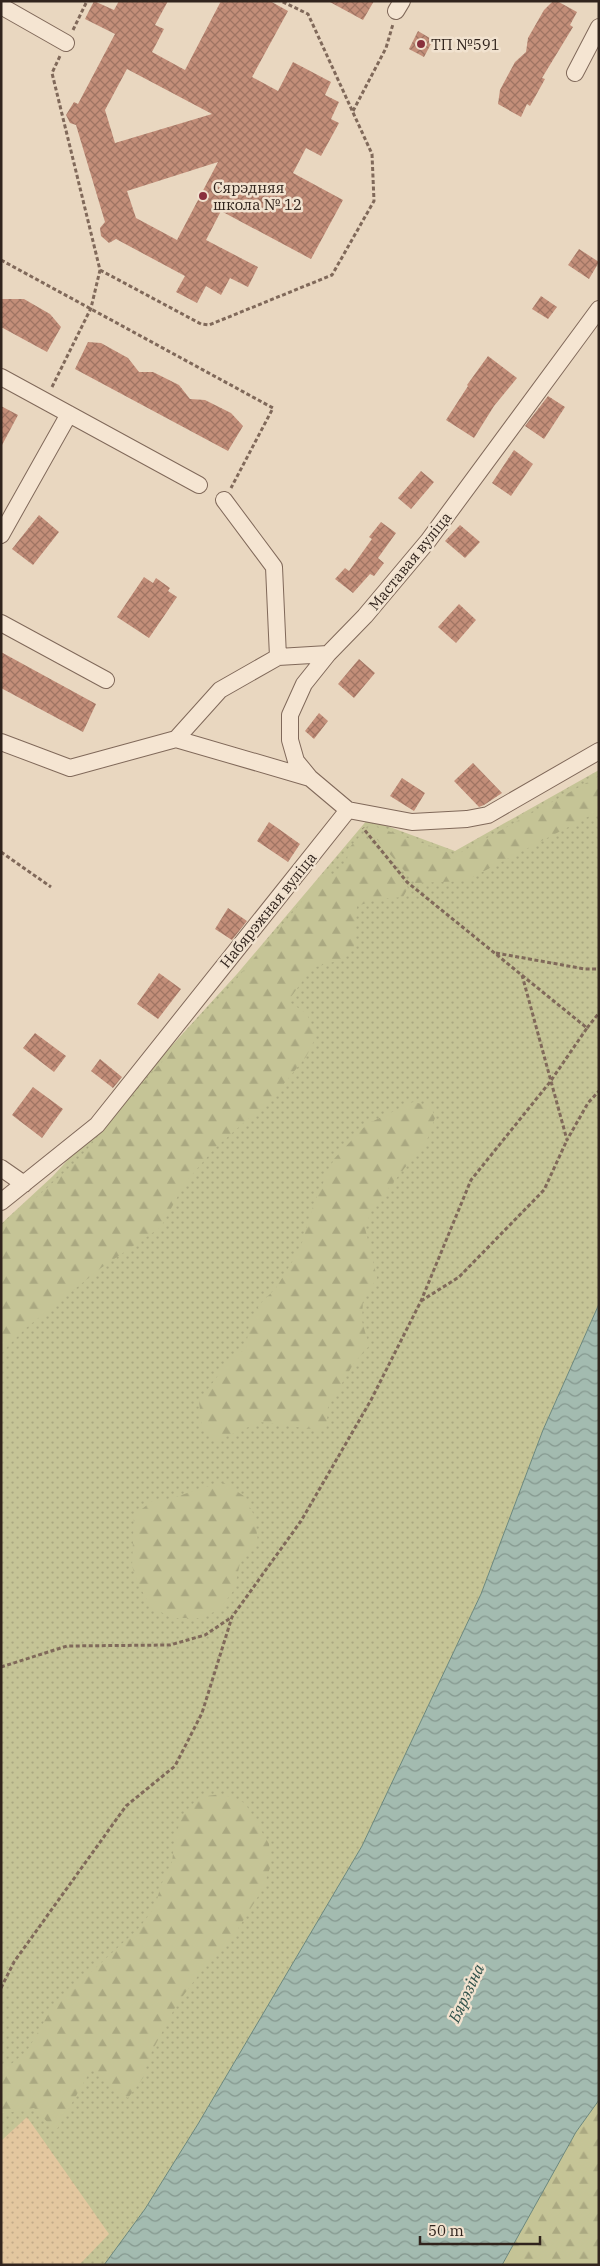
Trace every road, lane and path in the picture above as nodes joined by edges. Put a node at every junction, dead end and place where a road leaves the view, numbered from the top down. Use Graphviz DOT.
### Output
graph roads {
  1 [pos="87,1"];
  2 [pos="281,1"];
  3 [pos="1,6"];
  4 [pos="399,6"];
  5 [pos="599,27"];
  6 [pos="66,44"];
  7 [pos="575,73"];
  8 [pos="353,112"];
  9 [pos="1,260"];
  10 [pos="100,270"];
  11 [pos="91,308"];
  12 [pos="599,309"];
  13 [pos="1,377"];
  14 [pos="45,401"];
  15 [pos="68,414"];
  16 [pos="199,485"];
  17 [pos="224,500"];
  18 [pos="1,535"];
  19 [pos="1,623"];
  20 [pos="328,654"];
  21 [pos="278,657"];
  22 [pos="106,680"];
  23 [pos="176,739"];
  24 [pos="290,740"];
  25 [pos="1,742"];
  26 [pos="599,751"];
  27 [pos="266,765"];
  28 [pos="310,778"];
  29 [pos="348,810"];
  30 [pos="1,852"];
  31 [pos="50,887"];
  32 [pos="495,953"];
  33 [pos="599,969"];
  34 [pos="522,975"];
  35 [pos="599,1013"];
  36 [pos="587,1028"];
  37 [pos="550,1082"];
  38 [pos="599,1091"];
  39 [pos="567,1140"];
  40 [pos="1,1168"];
  41 [pos="24,1184"];
  42 [pos="1,1202"];
  43 [pos="421,1301"];
  44 [pos="232,1617"];
  45 [pos="1,1667"];
  46 [pos="1,1988"];
  1 -- 6 [label="path"];
  2 -- 8 [label="path"];
  3 -- 6 [label="street"];
  4 -- 8 [label="path"];
  5 -- 7 [label="street"];
  6 -- 10 [label="path"];
  8 -- 10 [label="path"];
  9 -- 11 [label="path"];
  10 -- 11 [label="path"];
  11 -- 14 [label="path"];
  11 -- 17 [label="path"];
  12 -- 20 [label="street, Маставая вуліца"];
  13 -- 14 [label="street"];
  14 -- 15 [label="street"];
  15 -- 16 [label="street"];
  15 -- 18 [label="street"];
  17 -- 21 [label="street"];
  19 -- 22 [label="street"];
  20 -- 21 [label="street"];
  20 -- 24 [label="street, Маставая вуліца"];
  21 -- 23 [label="street"];
  23 -- 25 [label="street"];
  23 -- 27 [label="street"];
  24 -- 27 [label="street"];
  24 -- 28 [label="street, Маставая вуліца"];
  26 -- 29 [label="street"];
  27 -- 28 [label="street"];
  28 -- 29 [label="street, Маставая вуліца"];
  29 -- 32 [label="path"];
  29 -- 41 [label="street, Набярэжная вуліца"];
  30 -- 31 [label="path"];
  32 -- 33 [label="path"];
  32 -- 34 [label="path"];
  34 -- 36 [label="path"];
  34 -- 37 [label="path"];
  35 -- 36 [label="path"];
  36 -- 37 [label="path"];
  37 -- 39 [label="path"];
  37 -- 43 [label="path"];
  38 -- 39 [label="path"];
  39 -- 43 [label="path"];
  40 -- 41 [label="street"];
  41 -- 42 [label="street, Набярэжная вуліца"];
  43 -- 44 [label="path"];
  44 -- 45 [label="path"];
  44 -- 46 [label="path"];
}
